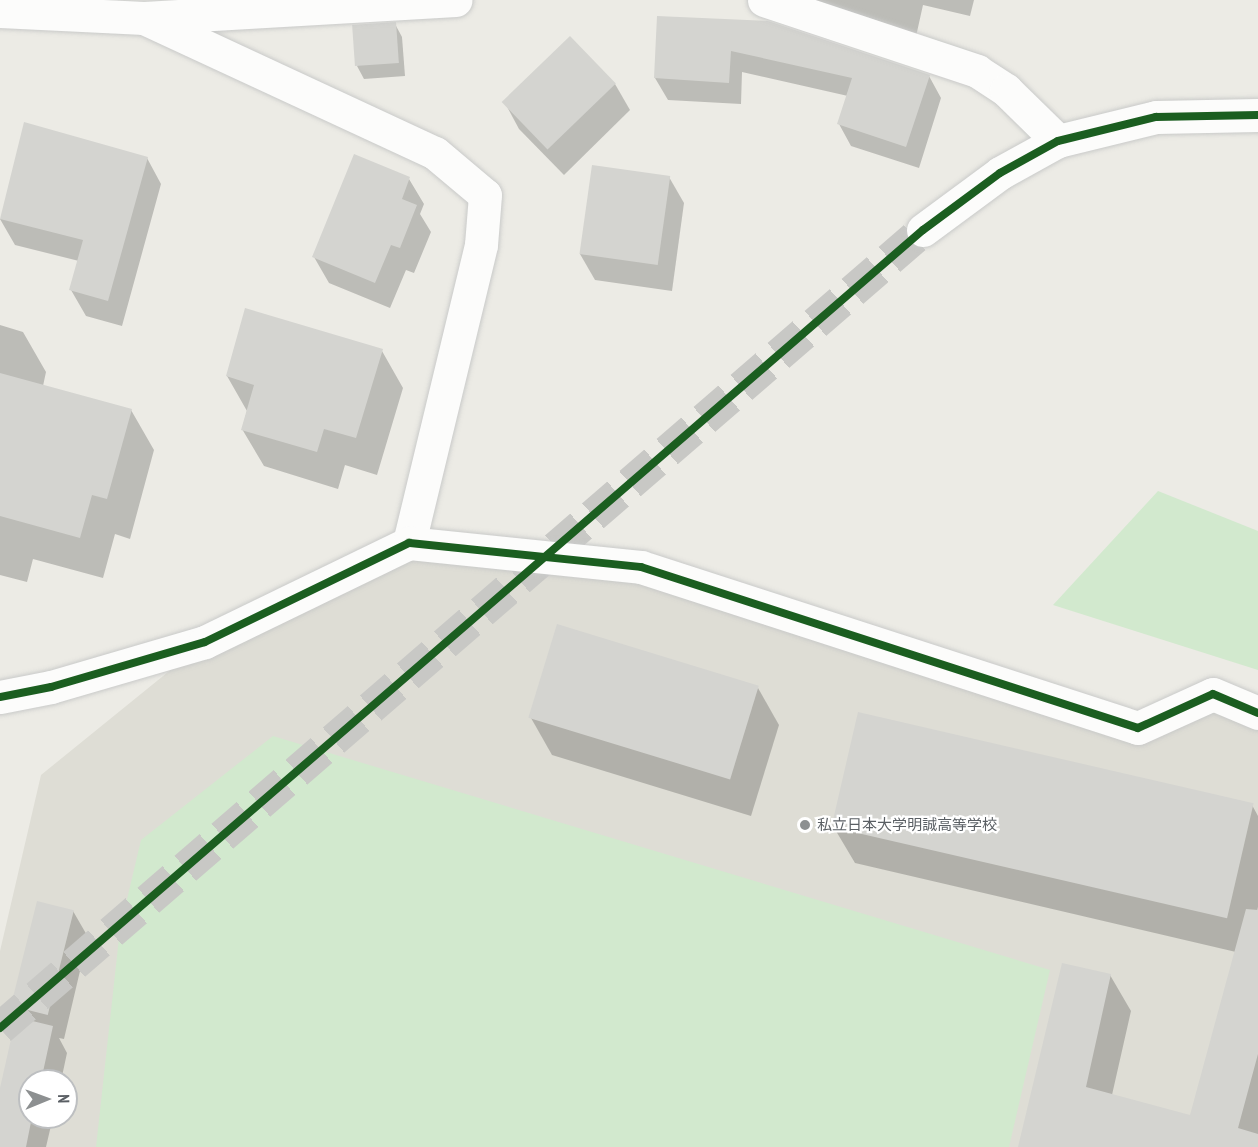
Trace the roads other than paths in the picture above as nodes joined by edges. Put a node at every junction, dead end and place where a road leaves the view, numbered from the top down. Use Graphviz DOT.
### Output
graph roads {
  1 [pos="455,0"];
  2 [pos="764,0"];
  3 [pos="0,11"];
  4 [pos="144,18"];
  5 [pos="1258,115"];
  6 [pos="1058,141"];
  7 [pos="923,230"];
  8 [pos="409,543"];
  9 [pos="0,697"];
  10 [pos="1258,713"];
  1 -- 4 [label="street"];
  2 -- 6 [label="street"];
  3 -- 4 [label="street"];
  4 -- 8 [label="street"];
  5 -- 6 [label="street"];
  6 -- 7 [label="street"];
  8 -- 9 [label="street"];
  8 -- 10 [label="street"];
}
